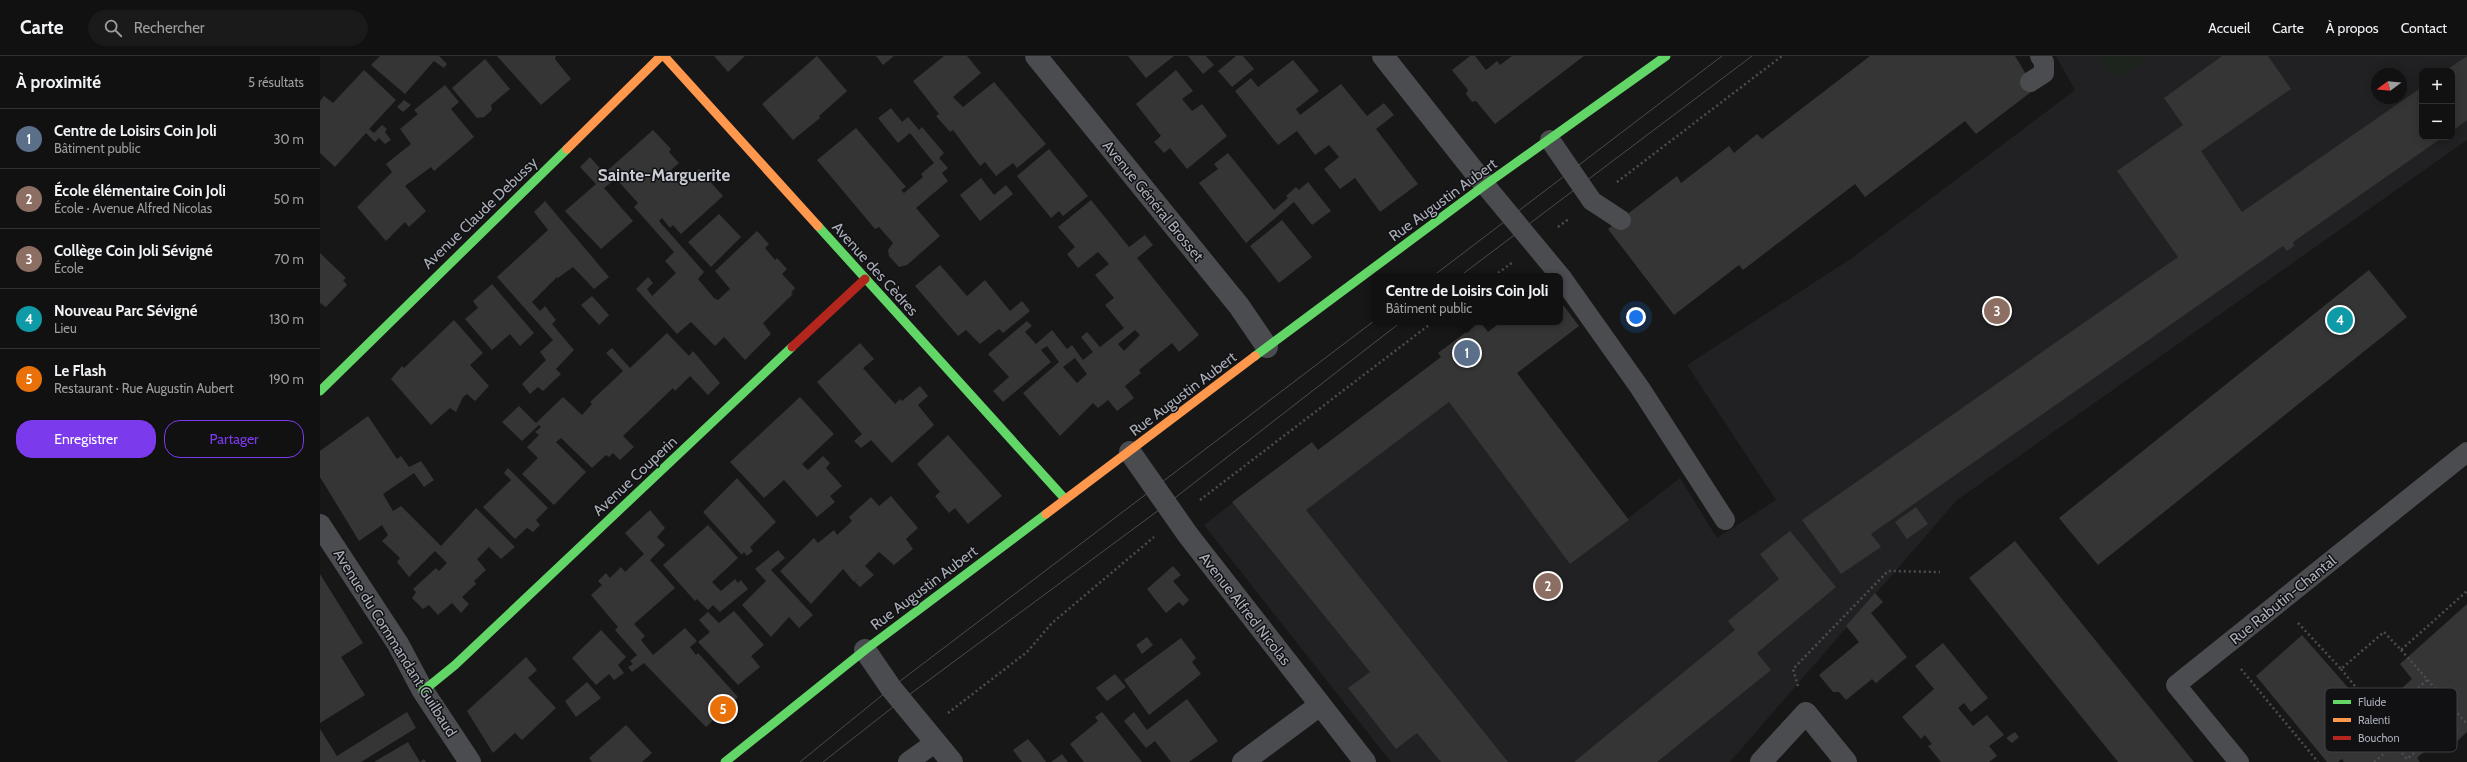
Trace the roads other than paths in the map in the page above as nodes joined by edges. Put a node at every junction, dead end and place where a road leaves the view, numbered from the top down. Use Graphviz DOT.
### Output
graph roads {
  1 [pos="661,56"];
  2 [pos="664,56"];
  3 [pos="1036,56"];
  4 [pos="1383,56"];
  5 [pos="1666,56"];
  6 [pos="2040,56"];
  7 [pos="2030,82"];
  8 [pos="1550,140"];
  9 [pos="1485,185"];
  10 [pos="1621,220"];
  11 [pos="1558,273"];
  12 [pos="865,279"];
  13 [pos="1563,279"];
  14 [pos="1267,347"];
  15 [pos="320,390"];
  16 [pos="1130,452"];
  17 [pos="2467,452"];
  18 [pos="1065,499"];
  19 [pos="1725,520"];
  20 [pos="320,525"];
  21 [pos="865,650"];
  22 [pos="423,691"];
  23 [pos="1320,705"];
  24 [pos="936,742"];
  25 [pos="470,762"];
  26 [pos="725,762"];
  27 [pos="908,762"];
  28 [pos="952,762"];
  29 [pos="1243,762"];
  30 [pos="1365,762"];
  31 [pos="1761,762"];
  32 [pos="1846,762"];
  33 [pos="2239,762"];
  1 -- 15 [label="street, Avenue Claude Debussy"];
  2 -- 12 [label="street, Avenue des Cèdres"];
  3 -- 14 [label="street, Avenue Général Brosset"];
  4 -- 9 [label="street"];
  5 -- 8 [label="street, Rue Augustin Aubert"];
  6 -- 7 [label="lane"];
  8 -- 9 [label="street, Rue Augustin Aubert"];
  8 -- 10 [label="lane"];
  9 -- 11 [label="lane"];
  9 -- 14 [label="street, Rue Augustin Aubert"];
  12 -- 18 [label="street, Avenue des Cèdres"];
  12 -- 22 [label="street, Avenue Couperin"];
  13 -- 19 [label="lane"];
  14 -- 16 [label="street, Rue Augustin Aubert"];
  16 -- 18 [label="street, Rue Augustin Aubert"];
  16 -- 23 [label="street, Avenue Alfred Nicolas"];
  17 -- 33 [label="lane, Rue Rabutin-Chantal"];
  18 -- 21 [label="street, Rue Augustin Aubert"];
  20 -- 22 [label="street, Avenue du Commandant Guilbaud"];
  21 -- 24 [label="street"];
  21 -- 26 [label="street, Rue Augustin Aubert"];
  22 -- 25 [label="street, Avenue du Commandant Guilbaud"];
  23 -- 29 [label="street"];
  23 -- 30 [label="street, Avenue Alfred Nicolas"];
  24 -- 27 [label="lane"];
  24 -- 28 [label="street"];
  31 -- 32 [label="street"];
}
